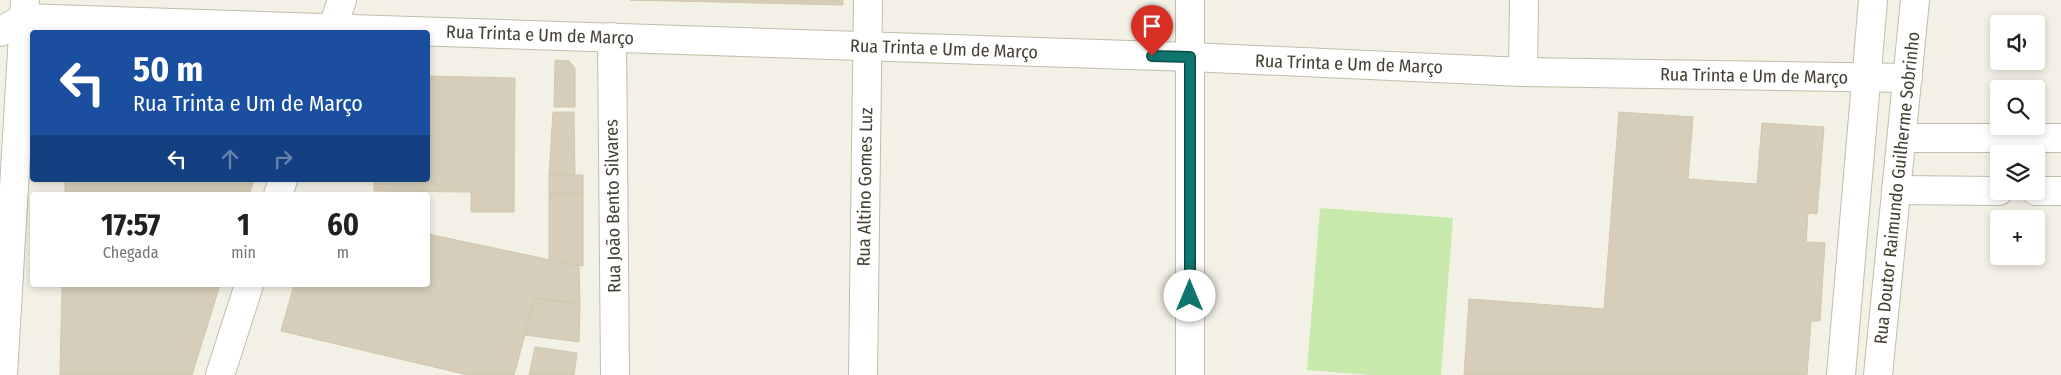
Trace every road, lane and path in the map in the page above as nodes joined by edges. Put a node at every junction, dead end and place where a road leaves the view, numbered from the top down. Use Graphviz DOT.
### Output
graph roads {
  1 [pos="342,0"];
  2 [pos="868,0"];
  3 [pos="1190,0"];
  4 [pos="1524,0"];
  5 [pos="1873,0"];
  6 [pos="1915,0"];
  7 [pos="24,9"];
  8 [pos="332,30"];
  9 [pos="0,32"];
  10 [pos="430,32"];
  11 [pos="612,37"];
  12 [pos="866,47"];
  13 [pos="1190,57"];
  14 [pos="1523,72"];
  15 [pos="1865,78"];
  16 [pos="1908,78"];
  17 [pos="1902,138"];
  18 [pos="2061,138"];
  19 [pos="1896,190"];
  20 [pos="1990,191"];
  21 [pos="2045,191"];
  22 [pos="2061,191"];
  23 [pos="248,287"];
  24 [pos="3,375"];
  25 [pos="220,375"];
  26 [pos="615,375"];
  27 [pos="863,375"];
  28 [pos="1190,375"];
  29 [pos="1841,375"];
  30 [pos="1878,375"];
  1 -- 8 [label="street"];
  2 -- 12 [label="street, Rua Altino Gomes Luz"];
  3 -- 13 [label="street"];
  4 -- 14 [label="street"];
  5 -- 15 [label="street"];
  6 -- 16 [label="street, Rua Doutor Raimundo Guilherme Sobrinho"];
  7 -- 8 [label="street, Rua Trinta e Um de Março"];
  7 -- 9 [label="street"];
  7 -- 24 [label="street"];
  10 -- 11 [label="street, Rua Trinta e Um de Março"];
  11 -- 12 [label="street, Rua Trinta e Um de Março"];
  11 -- 26 [label="street, Rua João Bento Silvares"];
  12 -- 13 [label="street, Rua Trinta e Um de Março"];
  12 -- 27 [label="street, Rua Altino Gomes Luz"];
  13 -- 14 [label="street, Rua Trinta e Um de Março"];
  13 -- 28 [label="street"];
  14 -- 15 [label="street, Rua Trinta e Um de Março"];
  15 -- 16 [label="street, Rua Trinta e Um de Março"];
  15 -- 29 [label="street"];
  16 -- 17 [label="street, Rua Doutor Raimundo Guilherme Sobrinho"];
  17 -- 18 [label="street"];
  17 -- 19 [label="street, Rua Doutor Raimundo Guilherme Sobrinho"];
  19 -- 20 [label="street"];
  19 -- 30 [label="street, Rua Doutor Raimundo Guilherme Sobrinho"];
  21 -- 22 [label="street"];
  23 -- 25 [label="street"];
}
